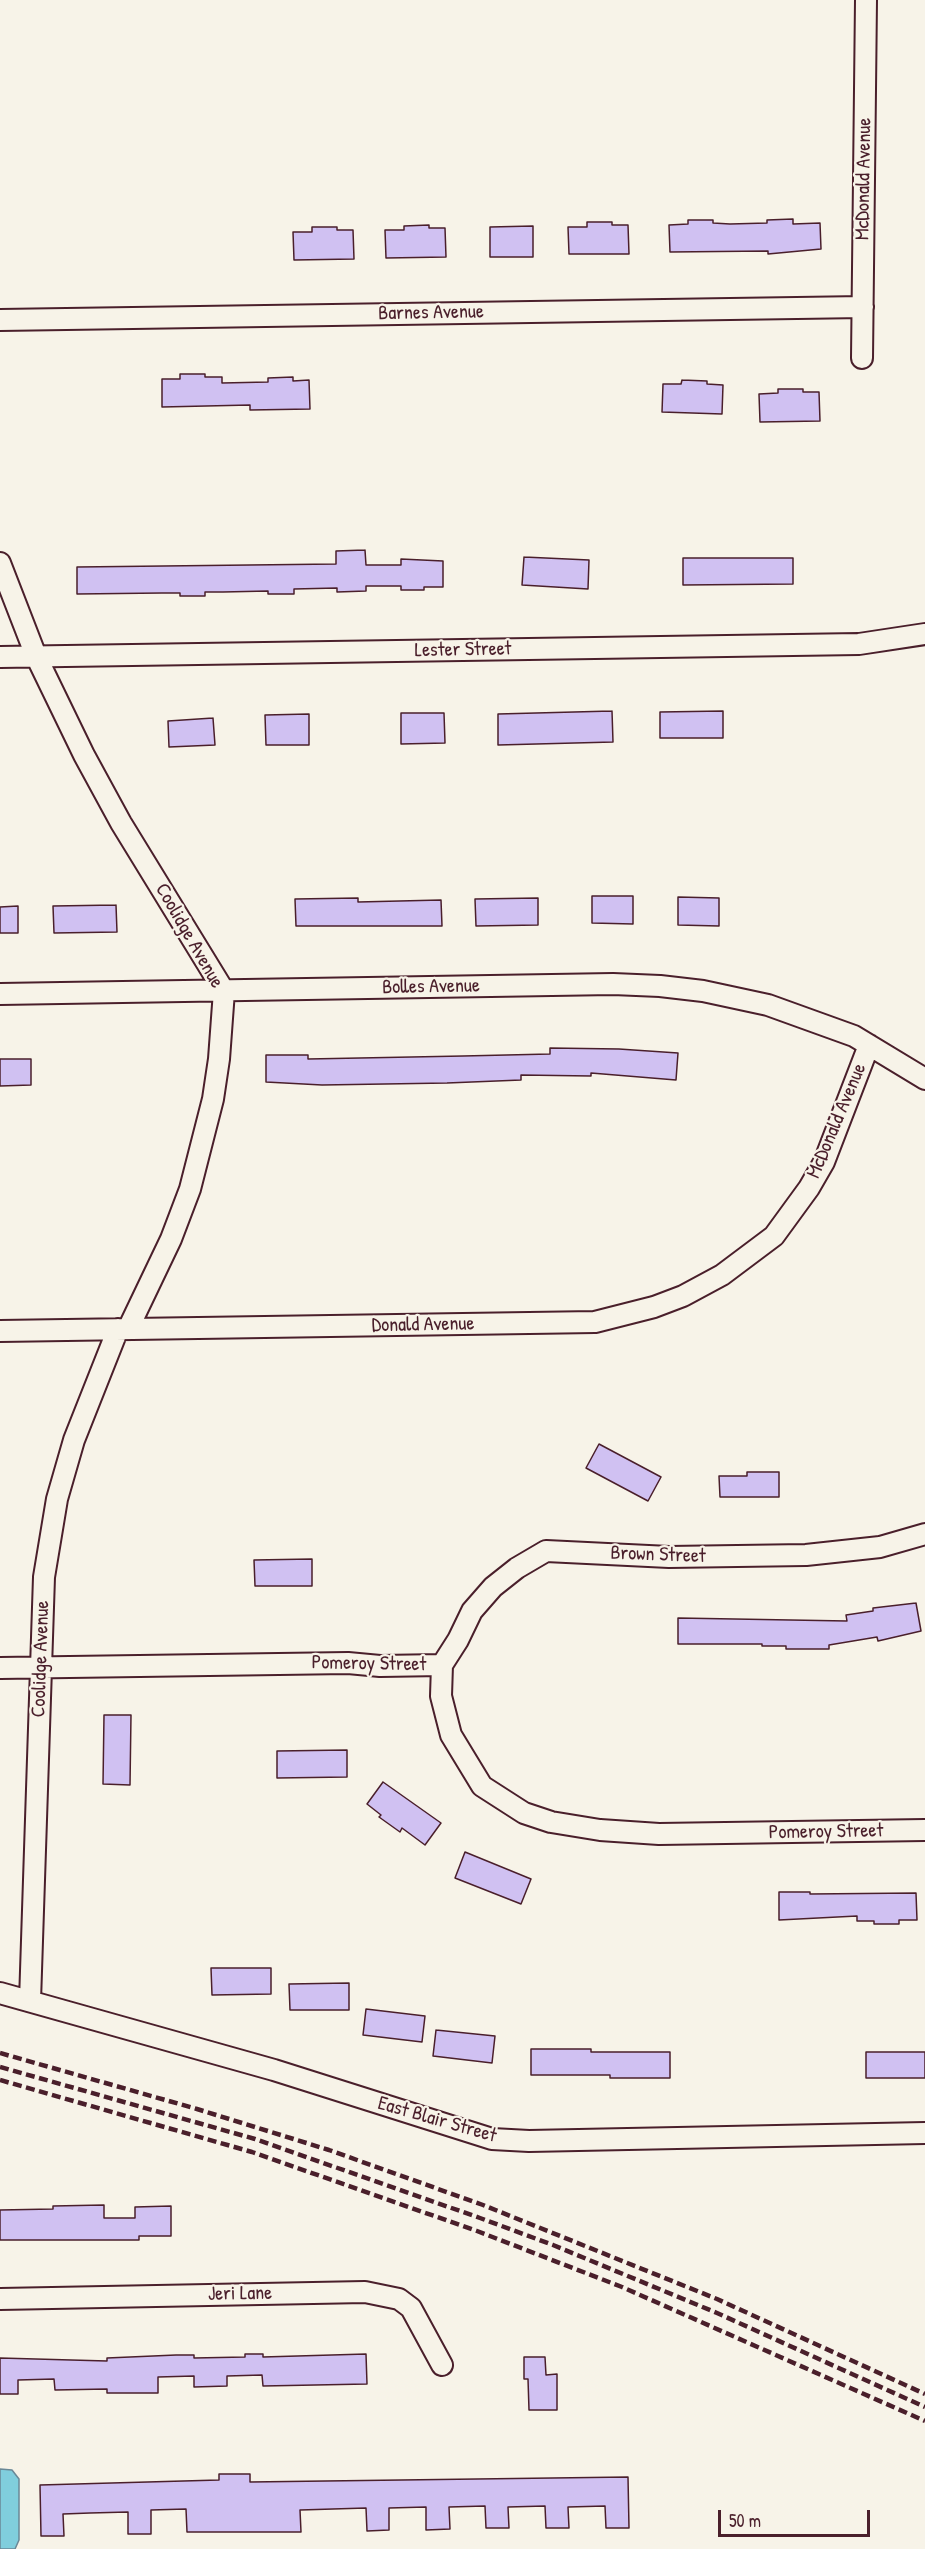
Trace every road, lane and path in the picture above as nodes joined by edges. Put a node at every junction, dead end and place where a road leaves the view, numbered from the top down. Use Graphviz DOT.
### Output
graph roads {
  1 [pos="866,0"];
  2 [pos="863,307"];
  3 [pos="0,320"];
  4 [pos="862,358"];
  5 [pos="0,563"];
  6 [pos="925,634"];
  7 [pos="36,656"];
  8 [pos="0,657"];
  9 [pos="224,991"];
  10 [pos="0,994"];
  11 [pos="861,1040"];
  12 [pos="925,1079"];
  13 [pos="803,1196"];
  14 [pos="123,1329"];
  15 [pos="0,1331"];
  16 [pos="925,1534"];
  17 [pos="442,1665"];
  18 [pos="0,1668"];
  19 [pos="40,1668"];
  20 [pos="925,1830"];
  21 [pos="0,1993"];
  22 [pos="30,2001"];
  23 [pos="925,2133"];
  24 [pos="0,2299"];
  25 [pos="442,2366"];
  1 -- 2 [label="street, McDonald Avenue"];
  2 -- 3 [label="street, Barnes Avenue"];
  2 -- 4 [label="street, McDonald Avenue"];
  5 -- 7 [label="street, Coolidge Avenue"];
  6 -- 7 [label="street, Lester Street"];
  7 -- 8 [label="street, Lester Street"];
  7 -- 9 [label="street, Coolidge Avenue"];
  9 -- 10 [label="street, Bolles Avenue"];
  9 -- 11 [label="street, Bolles Avenue"];
  9 -- 14 [label="street, Coolidge Avenue"];
  11 -- 12 [label="street, Bolles Avenue"];
  11 -- 13 [label="street, McDonald Avenue"];
  13 -- 14 [label="street, Donald Avenue"];
  14 -- 15 [label="street, Donald Avenue"];
  14 -- 19 [label="street, Coolidge Avenue"];
  16 -- 17 [label="street, Brown Street"];
  17 -- 19 [label="street, Pomeroy Street"];
  17 -- 20 [label="street, Pomeroy Street"];
  18 -- 19 [label="street, Pomeroy Street"];
  19 -- 22 [label="street, Coolidge Avenue"];
  21 -- 22 [label="street, East Blair Street"];
  22 -- 23 [label="street, East Blair Street"];
  24 -- 25 [label="street, Jeri Lane"];
}
